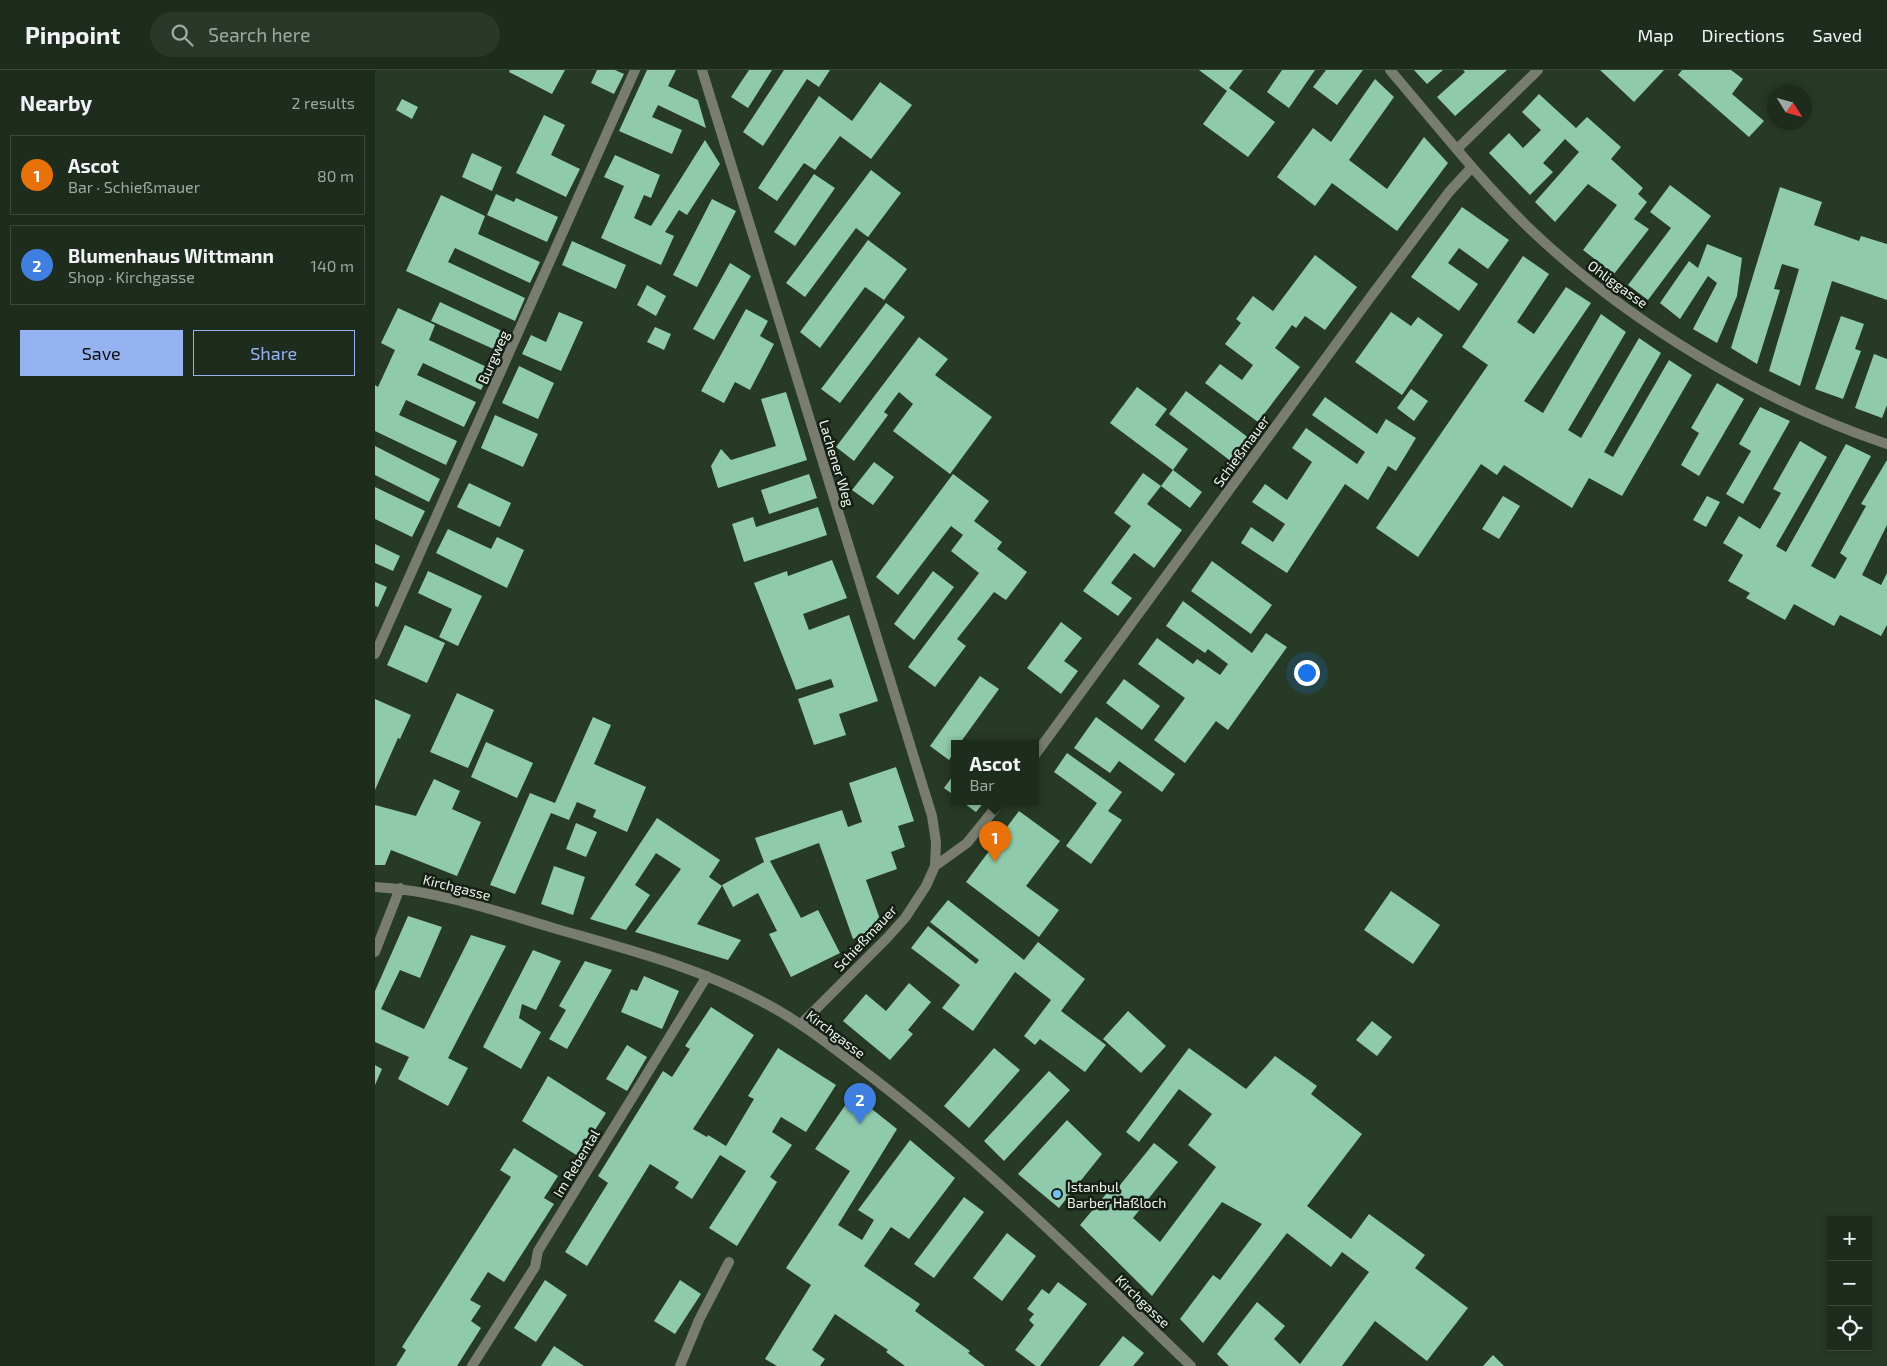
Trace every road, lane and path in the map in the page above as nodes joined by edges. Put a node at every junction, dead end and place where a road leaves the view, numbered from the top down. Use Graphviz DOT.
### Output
graph roads {
  1 [pos="635,70"];
  2 [pos="702,70"];
  3 [pos="1390,70"];
  4 [pos="1539,70"];
  5 [pos="1457,148"];
  6 [pos="1472,166"];
  7 [pos="1887,444"];
  8 [pos="375,654"];
  9 [pos="1039,750"];
  10 [pos="998,805"];
  11 [pos="935,866"];
  12 [pos="375,887"];
  13 [pos="400,888"];
  14 [pos="375,952"];
  15 [pos="707,976"];
  16 [pos="801,1024"];
  17 [pos="729,1262"];
  18 [pos="472,1366"];
  19 [pos="680,1366"];
  20 [pos="1191,1366"];
  1 -- 8 [label="street, Burgweg"];
  2 -- 11 [label="street, Lachener Weg"];
  3 -- 5 [label="street, Ohliggasse"];
  4 -- 5 [label="street"];
  5 -- 6 [label="street, Ohliggasse"];
  6 -- 7 [label="street, Ohliggasse"];
  6 -- 9 [label="street, Schießmauer"];
  10 -- 11 [label="street, Schießmauer"];
  11 -- 16 [label="street, Schießmauer"];
  12 -- 13 [label="street, Kirchgasse"];
  13 -- 14 [label="street"];
  13 -- 15 [label="street, Kirchgasse"];
  15 -- 16 [label="street, Kirchgasse"];
  15 -- 18 [label="street, Im Rebental"];
  16 -- 20 [label="street, Kirchgasse"];
  17 -- 19 [label="street"];
}
